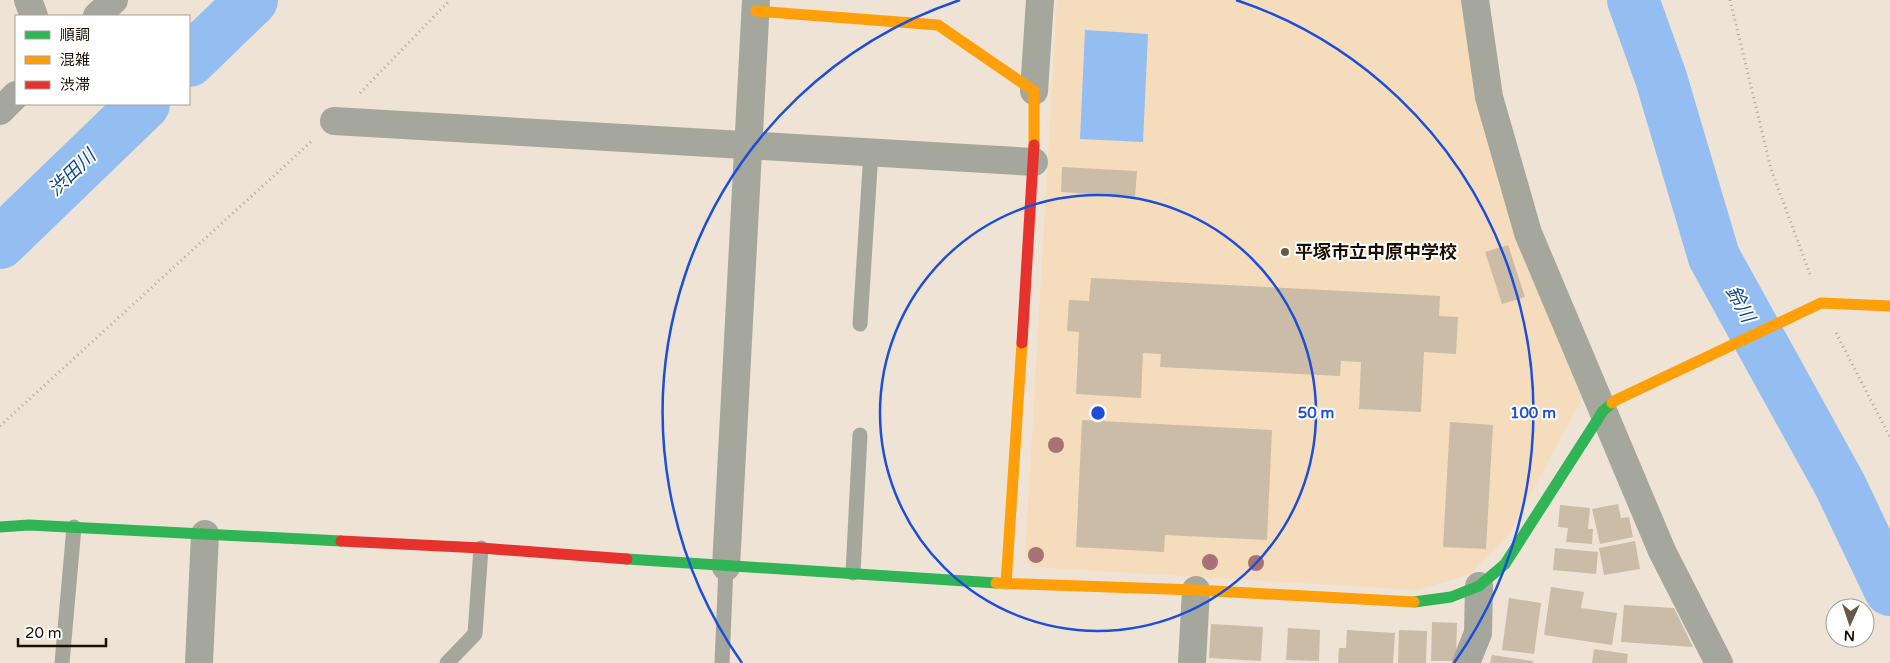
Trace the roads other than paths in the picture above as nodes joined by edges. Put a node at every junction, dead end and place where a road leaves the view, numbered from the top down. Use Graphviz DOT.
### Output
graph roads {
  1 [pos="28,0"];
  2 [pos="114,0"];
  3 [pos="1040,0"];
  4 [pos="1475,0"];
  5 [pos="756,6"];
  6 [pos="34,15"];
  7 [pos="98,15"];
  8 [pos="1034,91"];
  9 [pos="15,96"];
  10 [pos="0,111"];
  11 [pos="334,121"];
  12 [pos="749,146"];
  13 [pos="871,152"];
  14 [pos="1034,162"];
  15 [pos="1890,306"];
  16 [pos="860,324"];
  17 [pos="1610,406"];
  18 [pos="860,435"];
  19 [pos="0,527"];
  20 [pos="74,527"];
  21 [pos="206,534"];
  22 [pos="480,548"];
  23 [pos="726,567"];
  24 [pos="853,573"];
  25 [pos="1006,584"];
  26 [pos="1479,586"];
  27 [pos="1196,590"];
  28 [pos="62,663"];
  29 [pos="200,663"];
  30 [pos="447,663"];
  31 [pos="722,663"];
  32 [pos="1192,663"];
  33 [pos="1466,663"];
  34 [pos="1719,663"];
  1 -- 6 [label="street"];
  2 -- 7 [label="street"];
  3 -- 8 [label="street"];
  4 -- 17 [label="street"];
  5 -- 8 [label="street"];
  5 -- 12 [label="street"];
  8 -- 14 [label="street"];
  9 -- 10 [label="street"];
  11 -- 12 [label="street"];
  12 -- 13 [label="street"];
  12 -- 23 [label="street"];
  13 -- 14 [label="street"];
  13 -- 16 [label="lane"];
  14 -- 25 [label="street"];
  15 -- 17 [label="street"];
  17 -- 26 [label="street"];
  17 -- 34 [label="street"];
  18 -- 24 [label="lane"];
  19 -- 20 [label="street"];
  20 -- 21 [label="street"];
  20 -- 28 [label="lane"];
  21 -- 22 [label="street"];
  21 -- 29 [label="street"];
  22 -- 23 [label="street"];
  22 -- 30 [label="lane"];
  23 -- 24 [label="street"];
  23 -- 31 [label="lane"];
  24 -- 25 [label="street"];
  25 -- 27 [label="street"];
  26 -- 27 [label="street"];
  26 -- 33 [label="street"];
  27 -- 32 [label="street"];
}
